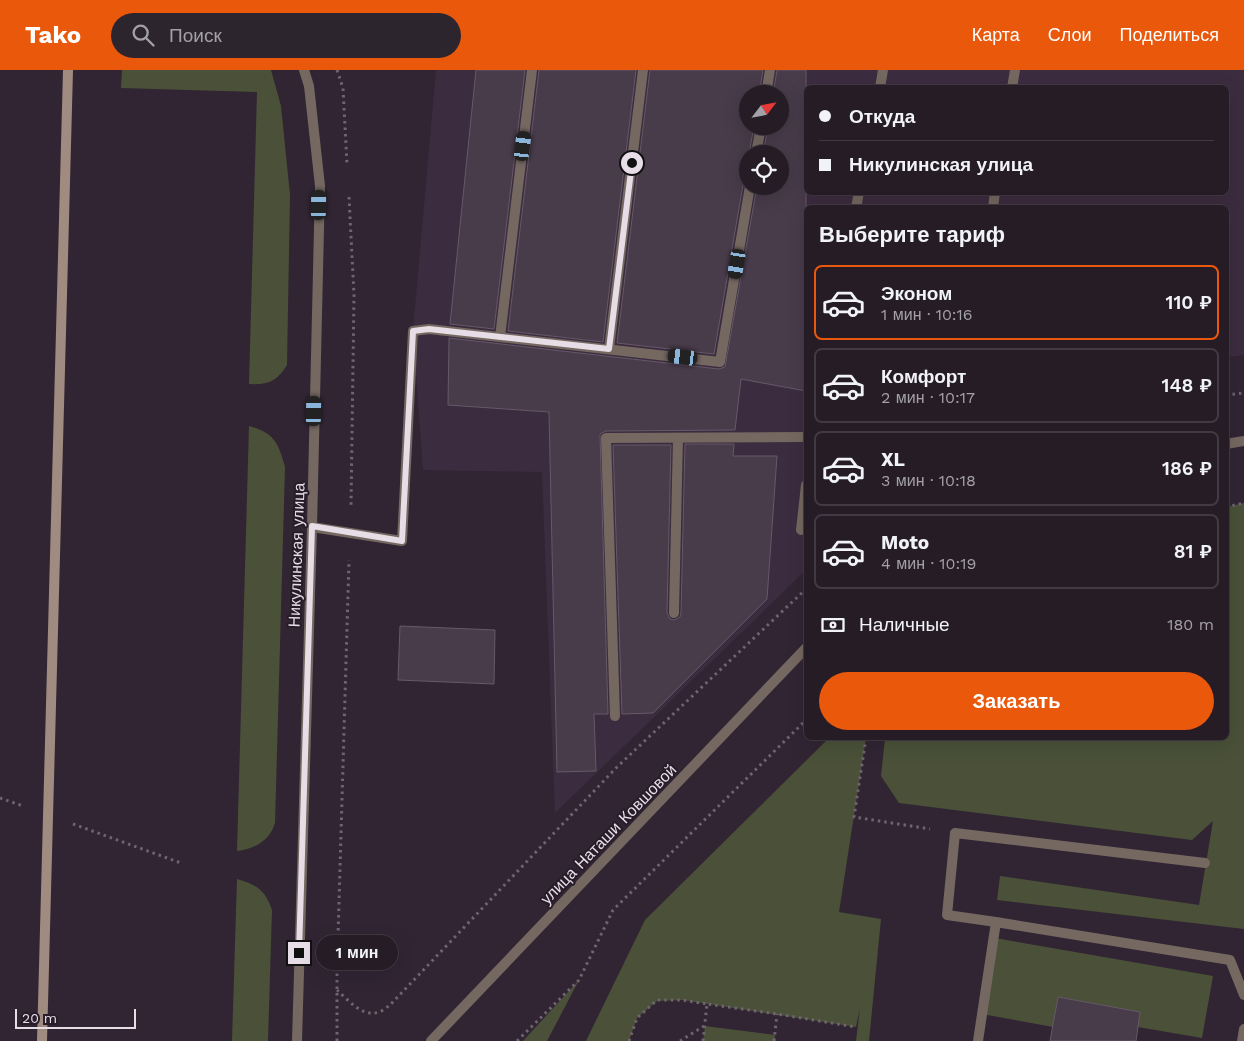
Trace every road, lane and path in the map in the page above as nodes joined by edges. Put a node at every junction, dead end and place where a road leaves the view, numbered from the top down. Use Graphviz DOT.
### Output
graph roads {
  1 [pos="68,70"];
  2 [pos="304,70"];
  3 [pos="532,70"];
  4 [pos="643,70"];
  5 [pos="770,70"];
  6 [pos="883,70"];
  7 [pos="1015,70"];
  8 [pos="768,85"];
  9 [pos="880,85"];
  10 [pos="1012,85"];
  11 [pos="748,195"];
  12 [pos="500,337"];
  13 [pos="609,349"];
  14 [pos="1244,393"];
  15 [pos="1229,396"];
  16 [pos="804,437"];
  17 [pos="678,438"];
  18 [pos="1244,441"];
  19 [pos="1229,444"];
  20 [pos="1244,503"];
  21 [pos="804,504"];
  22 [pos="1229,506"];
  23 [pos="312,526"];
  24 [pos="801,530"];
  25 [pos="804,591"];
  26 [pos="674,612"];
  27 [pos="804,650"];
  28 [pos="615,716"];
  29 [pos="804,722"];
  30 [pos="866,740"];
  31 [pos="0,798"];
  32 [pos="28,808"];
  33 [pos="65,821"];
  34 [pos="955,833"];
  35 [pos="181,863"];
  36 [pos="1205,863"];
  37 [pos="996,922"];
  38 [pos="337,989"];
  39 [pos="1244,995"];
  40 [pos="707,1004"];
  41 [pos="777,1014"];
  42 [pos="705,1026"];
  43 [pos="856,1027"];
  44 [pos="1244,1028"];
  45 [pos="42,1041"];
  46 [pos="297,1041"];
  47 [pos="431,1041"];
  48 [pos="517,1041"];
  49 [pos="629,1041"];
  50 [pos="680,1041"];
  51 [pos="703,1041"];
  52 [pos="774,1041"];
  53 [pos="978,1041"];
  54 [pos="1242,1041"];
  1 -- 45 [label="main road, bridge"];
  2 -- 23 [label="street, Никулинская улица"];
  3 -- 12 [label="street"];
  4 -- 13 [label="street"];
  5 -- 8 [label="street"];
  6 -- 9 [label="street"];
  7 -- 10 [label="street"];
  11 -- 13 [label="street"];
  12 -- 13 [label="street"];
  12 -- 23 [label="street"];
  14 -- 15 [label="path"];
  16 -- 17 [label="street"];
  17 -- 26 [label="street"];
  17 -- 28 [label="street"];
  18 -- 19 [label="street"];
  20 -- 22 [label="path"];
  21 -- 24 [label="street"];
  23 -- 46 [label="street, Никулинская улица"];
  25 -- 38 [label="path"];
  27 -- 47 [label="street, улица Наташи Ковшовой"];
  29 -- 48 [label="path"];
  30 -- 34 [label="path"];
  31 -- 32 [label="path"];
  33 -- 35 [label="path"];
  34 -- 36 [label="street"];
  34 -- 37 [label="street"];
  37 -- 39 [label="street"];
  37 -- 53 [label="street"];
  40 -- 41 [label="path"];
  40 -- 42 [label="path"];
  40 -- 49 [label="path"];
  41 -- 43 [label="path"];
  41 -- 52 [label="path"];
  42 -- 50 [label="path"];
  42 -- 51 [label="path"];
  44 -- 54 [label="street"];
}
